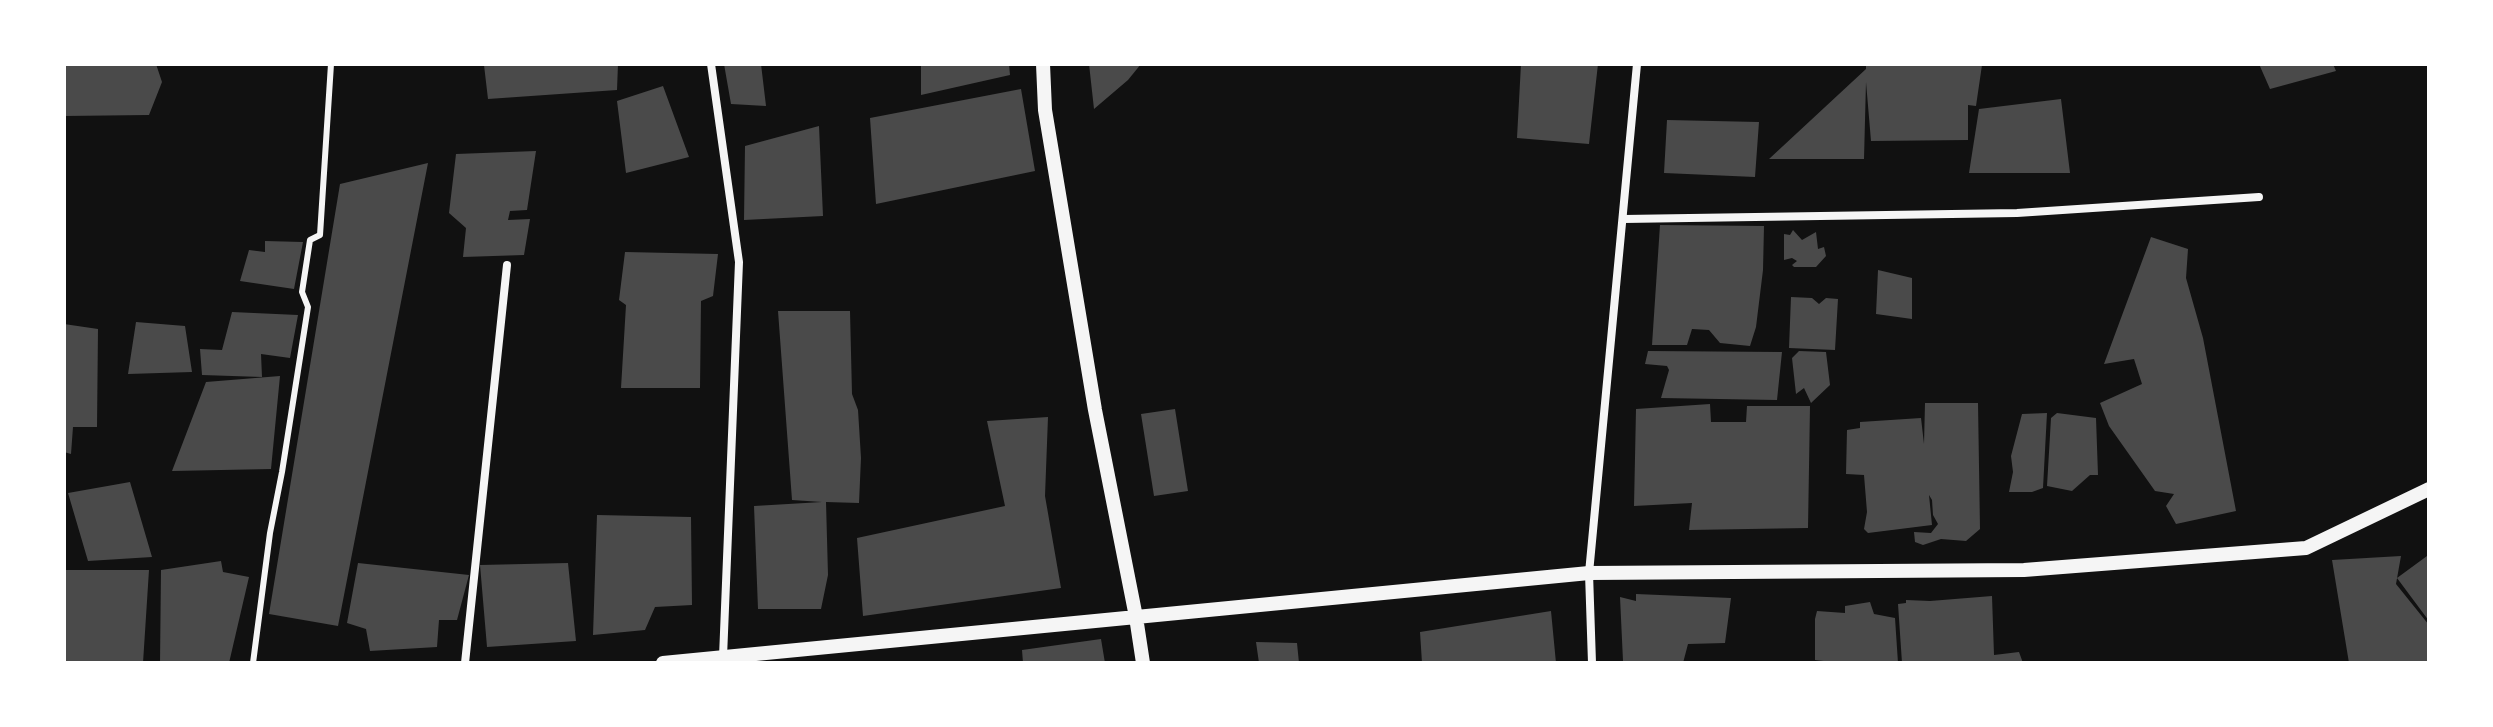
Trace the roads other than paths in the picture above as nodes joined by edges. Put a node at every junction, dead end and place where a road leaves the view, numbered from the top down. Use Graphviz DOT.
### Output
graph roads {
  1 [pos="331,64"];
  2 [pos="711,64"];
  3 [pos="1043,64"];
  4 [pos="1637,64"];
  5 [pos="2259,197"];
  6 [pos="1624,219"];
  7 [pos="507,265"];
  8 [pos="2429,489"];
  9 [pos="1589,573"];
  10 [pos="1136,617"];
  11 [pos="723,657"];
  12 [pos="253,663"];
  13 [pos="465,663"];
  14 [pos="663,663"];
  15 [pos="1143,663"];
  16 [pos="1592,663"];
  1 -- 12 [label="lane"];
  2 -- 11 [label="street"];
  3 -- 10 [label="street"];
  4 -- 6 [label="street"];
  5 -- 6 [label="street"];
  6 -- 9 [label="street"];
  7 -- 13 [label="street"];
  8 -- 9 [label="street"];
  9 -- 10 [label="street"];
  9 -- 16 [label="street"];
  10 -- 11 [label="street"];
  10 -- 15 [label="street"];
  11 -- 14 [label="street"];
}
